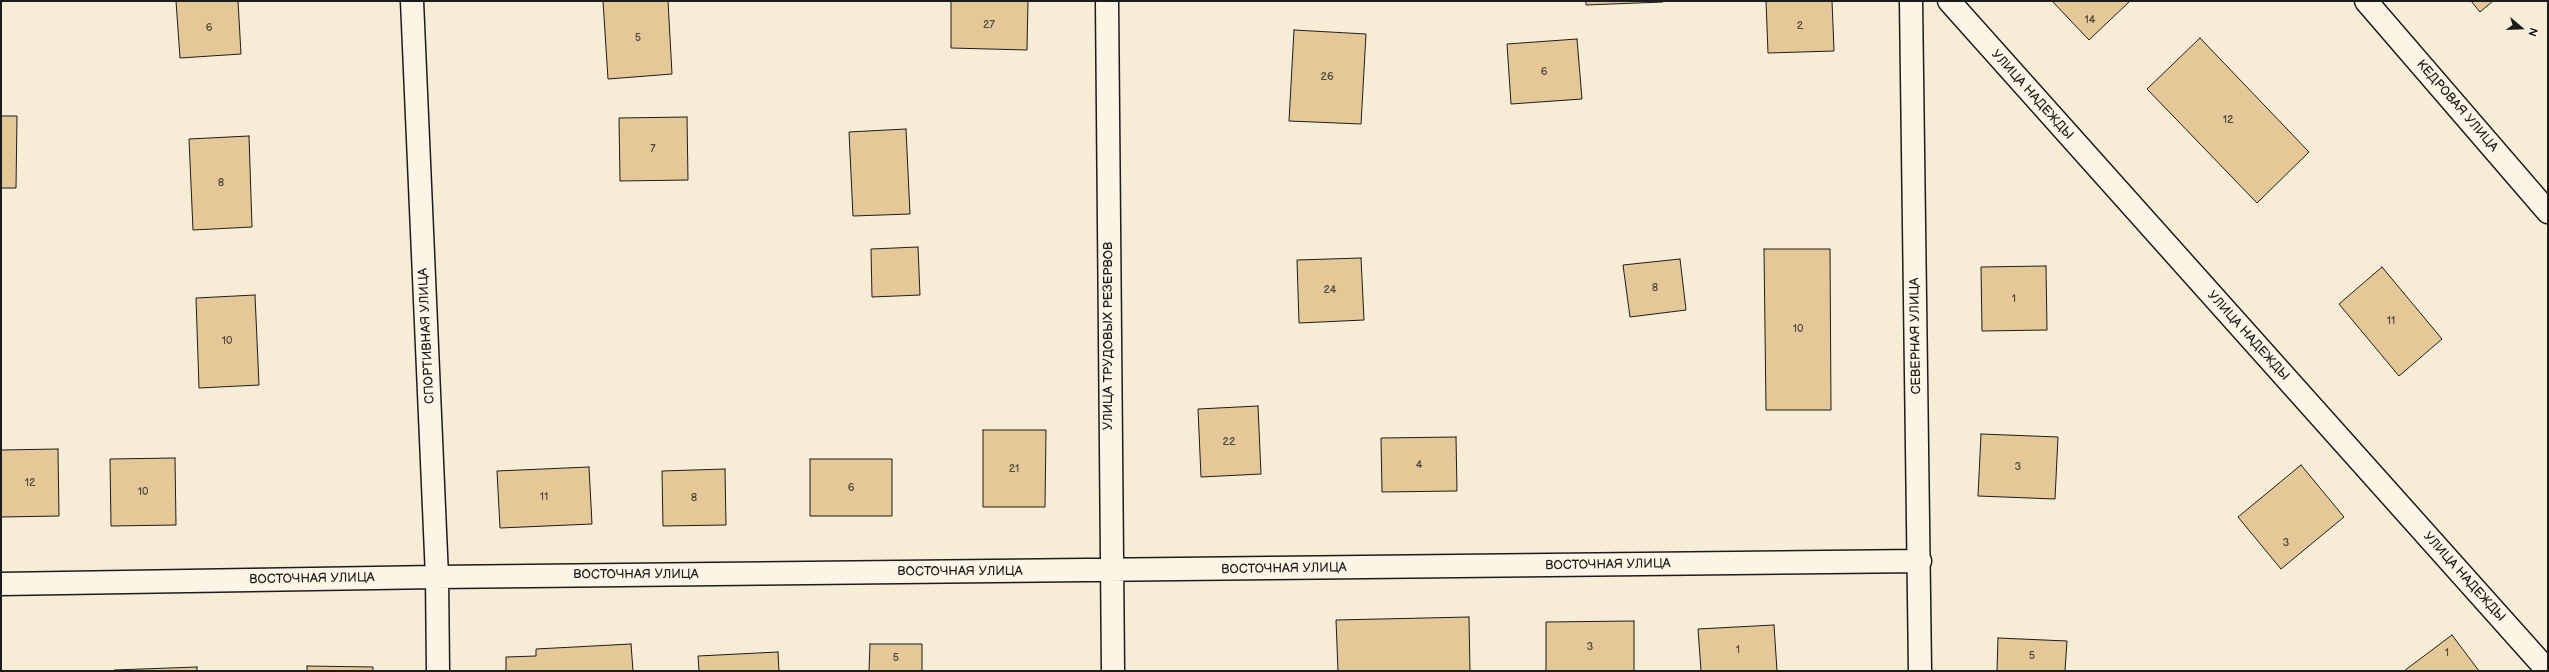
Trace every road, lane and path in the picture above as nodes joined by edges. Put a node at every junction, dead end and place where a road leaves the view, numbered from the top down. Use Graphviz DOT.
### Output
graph roads {
  1 [pos="412,1"];
  2 [pos="1106,1"];
  3 [pos="1910,1"];
  4 [pos="1948,1"];
  5 [pos="2366,1"];
  6 [pos="2548,212"];
  7 [pos="1920,561"];
  8 [pos="1111,571"];
  9 [pos="437,577"];
  10 [pos="1,584"];
  11 [pos="438,671"];
  12 [pos="1113,671"];
  13 [pos="1920,671"];
  14 [pos="2548,671"];
  1 -- 9 [label="street, СПОРТИВНАЯ УЛИЦА"];
  2 -- 8 [label="street, УЛИЦА ТРУДОВЫХ РЕЗЕРВОВ"];
  3 -- 7 [label="street, СЕВЕРНАЯ УЛИЦА"];
  4 -- 14 [label="street, УЛИЦА НАДЕЖДЫ"];
  5 -- 6 [label="street, КЕДРОВАЯ УЛИЦА"];
  7 -- 8 [label="street, ВОСТОЧНАЯ УЛИЦА"];
  7 -- 13 [label="street, СЕВЕРНАЯ УЛИЦА"];
  8 -- 9 [label="street, ВОСТОЧНАЯ УЛИЦА"];
  8 -- 12 [label="street, УЛИЦА ТРУДОВЫХ РЕЗЕРВОВ"];
  9 -- 10 [label="street, ВОСТОЧНАЯ УЛИЦА"];
  9 -- 11 [label="street, СПОРТИВНАЯ УЛИЦА"];
}
